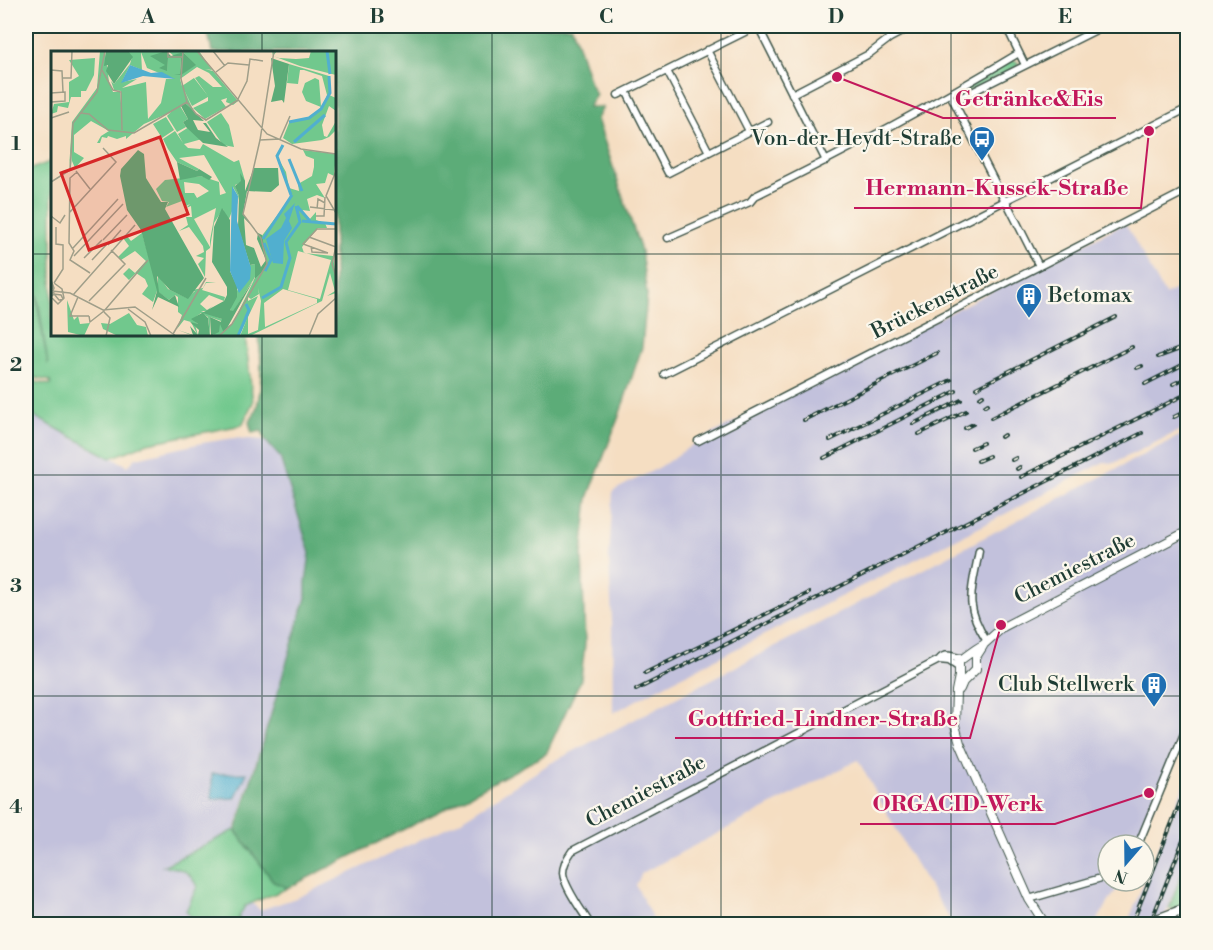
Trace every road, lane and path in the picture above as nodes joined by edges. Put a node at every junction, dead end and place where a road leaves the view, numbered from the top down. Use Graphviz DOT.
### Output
graph roads {
  1 [pos="757,26"];
  2 [pos="913,26"];
  3 [pos="1006,26"];
  4 [pos="1104,26"];
  5 [pos="707,50"];
  6 [pos="1020,53"];
  7 [pos="1025,65"];
  8 [pos="667,71"];
  9 [pos="626,91"];
  10 [pos="792,94"];
  11 [pos="618,95"];
  12 [pos="952,98"];
  13 [pos="1188,108"];
  14 [pos="768,122"];
  15 [pos="749,131"];
  16 [pos="709,152"];
  17 [pos="826,161"];
  18 [pos="1188,190"];
  19 [pos="1006,201"];
  20 [pos="668,238"];
  21 [pos="1039,266"];
  22 [pos="664,374"];
  23 [pos="698,441"];
  24 [pos="1188,531"];
  25 [pos="979,551"];
  26 [pos="984,643"];
  27 [pos="964,658"];
  28 [pos="939,660"];
  29 [pos="976,663"];
  30 [pos="958,669"];
  31 [pos="969,675"];
  32 [pos="956,696"];
  33 [pos="1186,727"];
  34 [pos="1143,833"];
  35 [pos="1096,879"];
  36 [pos="1029,899"];
  37 [pos="1188,908"];
  38 [pos="1188,916"];
  39 [pos="1173,919"];
  40 [pos="590,924"];
  41 [pos="1045,924"];
  42 [pos="1145,924"];
  1 -- 5 [label="street"];
  1 -- 10 [label="street"];
  2 -- 10 [label="street"];
  3 -- 6 [label="street"];
  4 -- 7 [label="street"];
  5 -- 8 [label="street"];
  5 -- 15 [label="street"];
  6 -- 7 [label="street"];
  6 -- 12 [label="street"];
  7 -- 12 [label="street"];
  8 -- 9 [label="street"];
  8 -- 16 [label="street"];
  9 -- 11 [label="street"];
  9 -- 16 [label="street"];
  10 -- 17 [label="street"];
  12 -- 17 [label="street"];
  12 -- 19 [label="street"];
  13 -- 19 [label="street"];
  14 -- 15 [label="street"];
  15 -- 16 [label="street"];
  17 -- 20 [label="street"];
  18 -- 21 [label="street, Brückenstraße"];
  19 -- 21 [label="street"];
  19 -- 22 [label="street"];
  21 -- 23 [label="street, Brückenstraße"];
  24 -- 26 [label="street, Chemiestraße"];
  25 -- 26 [label="street"];
  26 -- 27 [label="street, Chemiestraße"];
  26 -- 29 [label="street"];
  27 -- 28 [label="street, Chemiestraße"];
  27 -- 29 [label="street"];
  27 -- 30 [label="street"];
  28 -- 30 [label="street"];
  28 -- 40 [label="street, Chemiestraße"];
  29 -- 31 [label="street"];
  30 -- 31 [label="street"];
  30 -- 32 [label="street"];
  31 -- 32 [label="street"];
  32 -- 36 [label="street"];
  33 -- 34 [label="street"];
  35 -- 36 [label="street"];
  36 -- 41 [label="street"];
  37 -- 39 [label="main road"];
  38 -- 39 [label="main road"];
  39 -- 42 [label="main road, bridge"];
}
